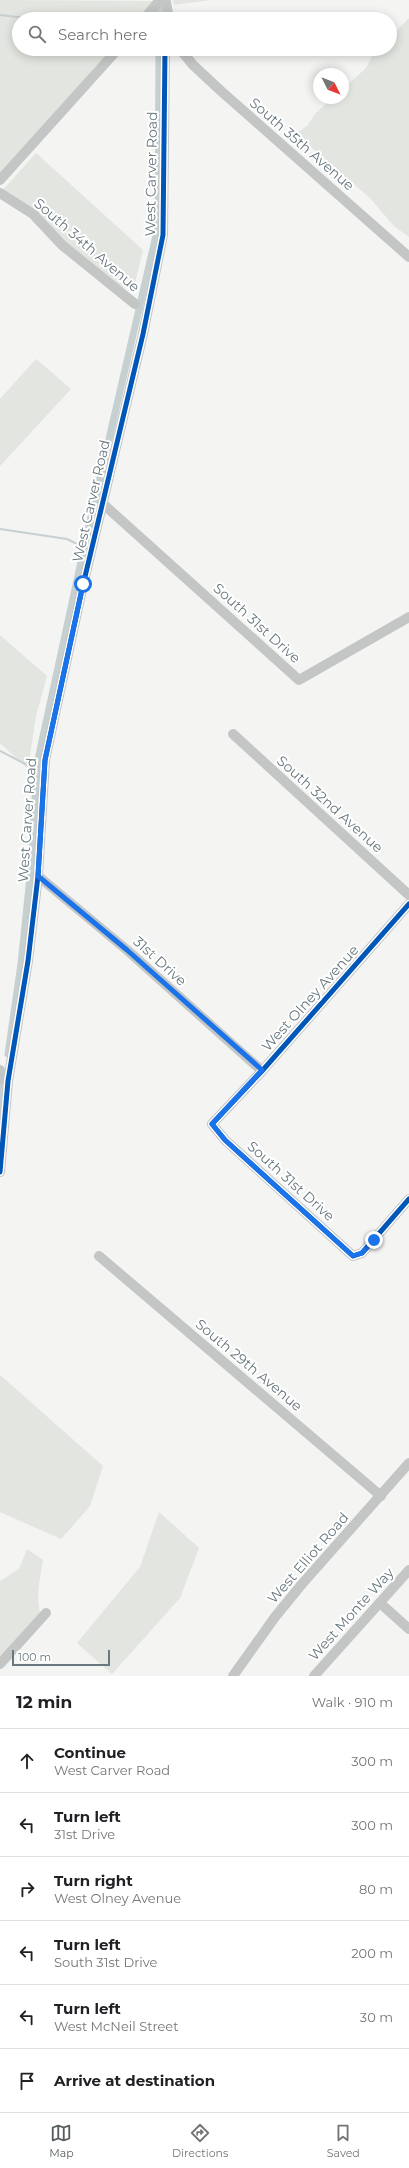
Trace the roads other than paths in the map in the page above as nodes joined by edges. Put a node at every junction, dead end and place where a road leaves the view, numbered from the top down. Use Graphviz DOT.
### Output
graph roads {
  1 [pos="164,1"];
  2 [pos="152,12"];
  3 [pos="165,12"];
  4 [pos="167,12"];
  5 [pos="112,56"];
  6 [pos="165,56"];
  7 [pos="186,56"];
  8 [pos="0,180"];
  9 [pos="0,193"];
  10 [pos="409,257"];
  11 [pos="135,304"];
  12 [pos="102,503"];
  13 [pos="409,618"];
  14 [pos="233,734"];
  15 [pos="38,876"];
  16 [pos="409,895"];
  17 [pos="409,904"];
  18 [pos="262,1070"];
  19 [pos="212,1124"];
  20 [pos="0,1172"];
  21 [pos="409,1199"];
  22 [pos="98,1256"];
  23 [pos="409,1463"];
  24 [pos="381,1496"];
  25 [pos="409,1570"];
  26 [pos="380,1603"];
  27 [pos="46,1613"];
  28 [pos="409,1629"];
  29 [pos="0,1664"];
  30 [pos="233,1676"];
  31 [pos="314,1676"];
  1 -- 2 [label="street"];
  1 -- 3 [label="street"];
  1 -- 4 [label="street"];
  5 -- 8 [label="street"];
  6 -- 12 [label="street, West Carver Road"];
  7 -- 10 [label="street, South 35th Avenue"];
  9 -- 11 [label="street, South 34th Avenue"];
  12 -- 13 [label="street, South 31st Drive"];
  12 -- 15 [label="street, West Carver Road"];
  14 -- 16 [label="street, South 32nd Avenue"];
  15 -- 18 [label="street, 31st Drive"];
  15 -- 20 [label="street, West Carver Road"];
  17 -- 18 [label="street, West Olney Avenue"];
  18 -- 19 [label="street, West Olney Avenue"];
  19 -- 21 [label="street, South 31st Drive"];
  22 -- 24 [label="street, South 29th Avenue"];
  23 -- 24 [label="street, West Elliot Road"];
  24 -- 30 [label="street, West Elliot Road"];
  25 -- 26 [label="street, West Monte Way"];
  26 -- 28 [label="street"];
  26 -- 31 [label="street, West Monte Way"];
  27 -- 29 [label="street"];
}
